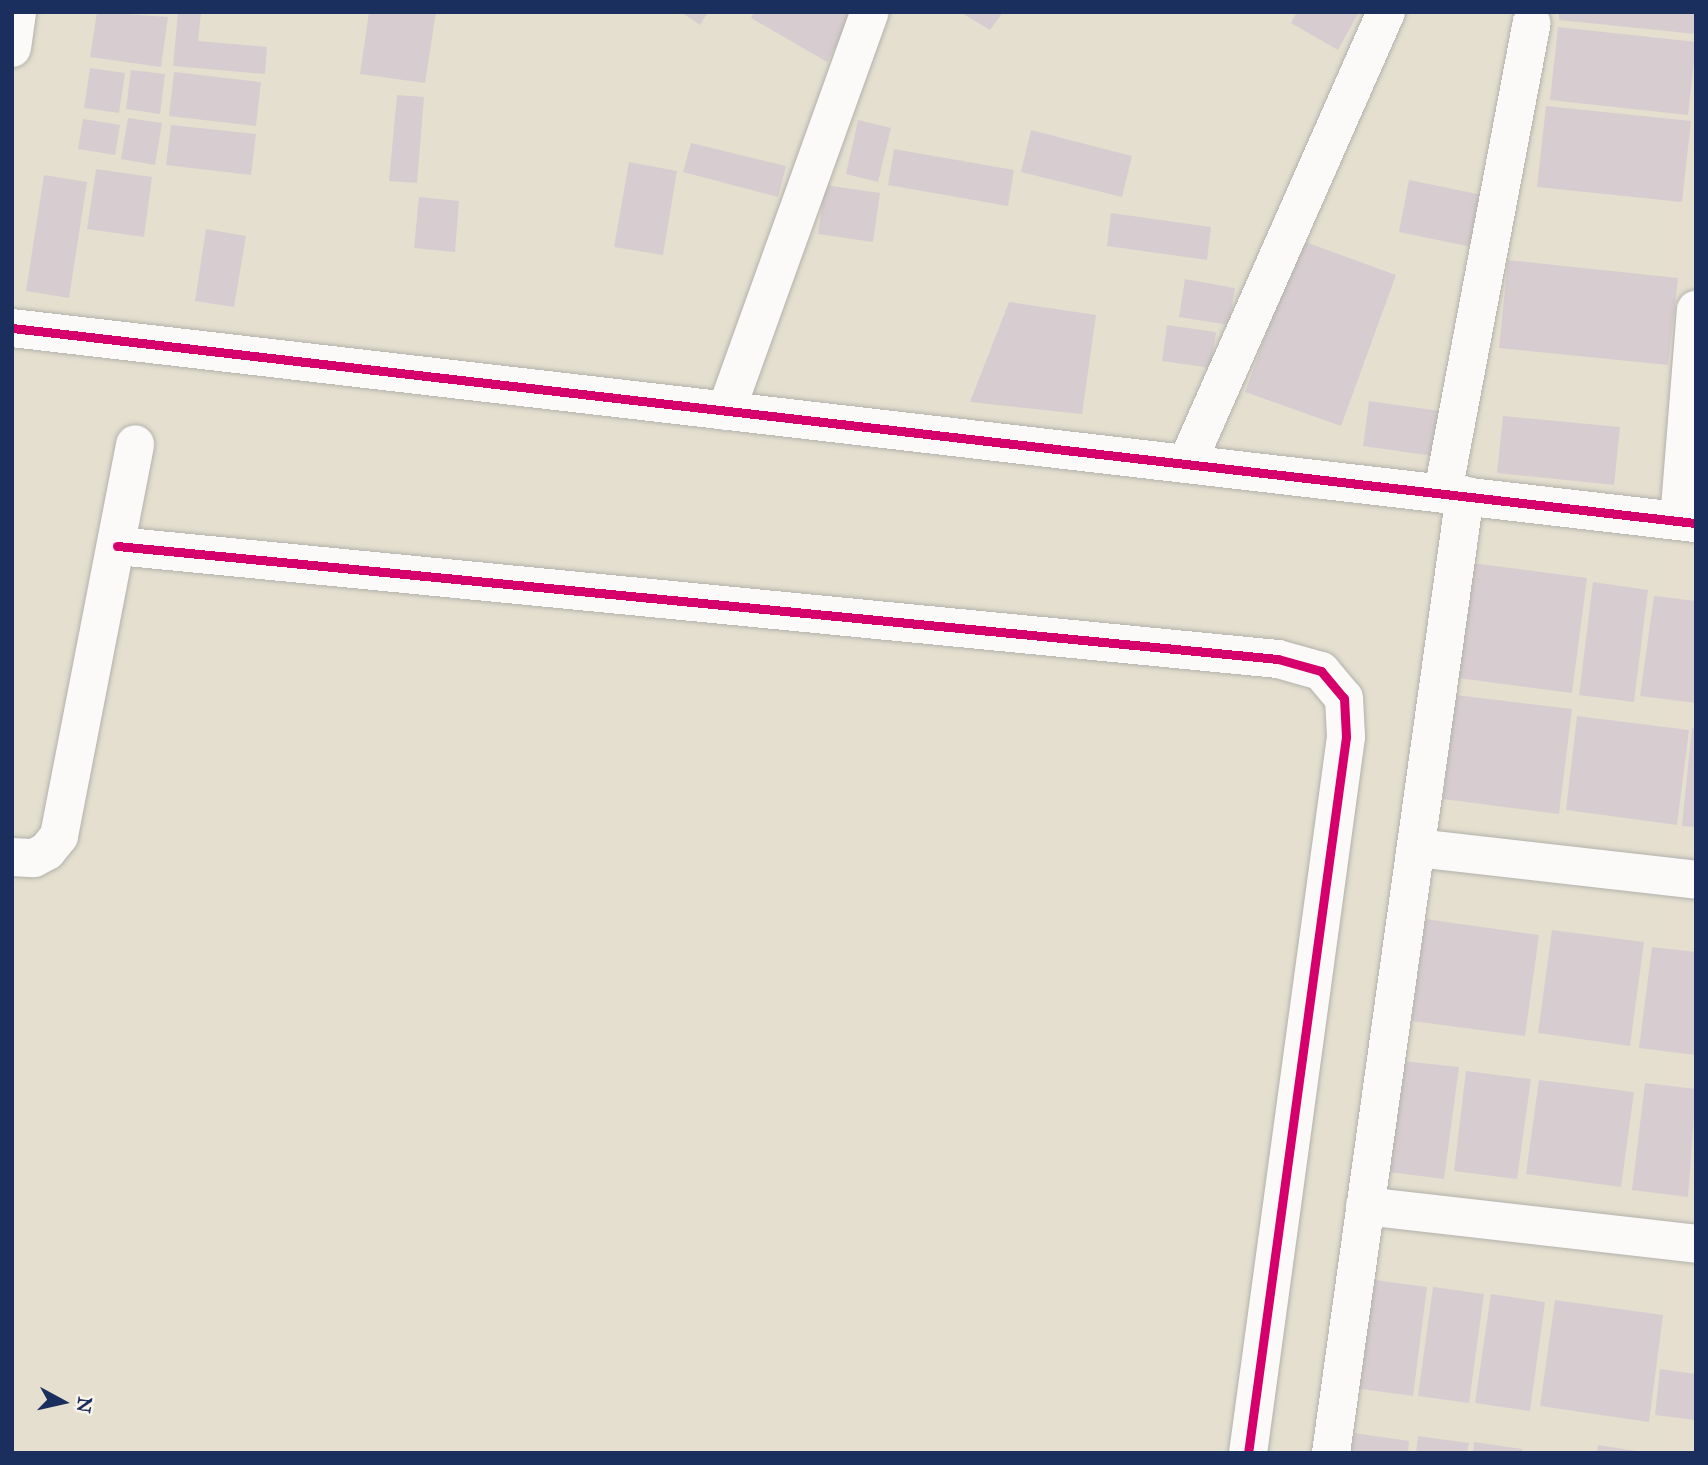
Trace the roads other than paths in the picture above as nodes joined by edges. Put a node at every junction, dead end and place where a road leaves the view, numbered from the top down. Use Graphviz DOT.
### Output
graph roads {
  1 [pos="17,12"];
  2 [pos="870,12"];
  3 [pos="1386,12"];
  4 [pos="1532,23"];
  5 [pos="12,48"];
  6 [pos="1696,310"];
  7 [pos="12,328"];
  8 [pos="726,411"];
  9 [pos="135,444"];
  10 [pos="1188,461"];
  11 [pos="1454,493"];
  12 [pos="1688,521"];
  13 [pos="117,546"];
  14 [pos="1417,848"];
  15 [pos="12,857"];
  16 [pos="1696,880"];
  17 [pos="1365,1206"];
  18 [pos="1696,1244"];
  19 [pos="1248,1453"];
  20 [pos="1331,1453"];
  1 -- 5 [label="street"];
  2 -- 8 [label="street"];
  3 -- 10 [label="street"];
  4 -- 11 [label="street"];
  6 -- 12 [label="street"];
  7 -- 8 [label="street"];
  8 -- 10 [label="street"];
  9 -- 13 [label="street"];
  10 -- 11 [label="street"];
  11 -- 12 [label="street"];
  11 -- 14 [label="street"];
  13 -- 15 [label="street"];
  13 -- 19 [label="street"];
  14 -- 16 [label="street"];
  14 -- 17 [label="street"];
  17 -- 18 [label="street"];
  17 -- 20 [label="street"];
}
